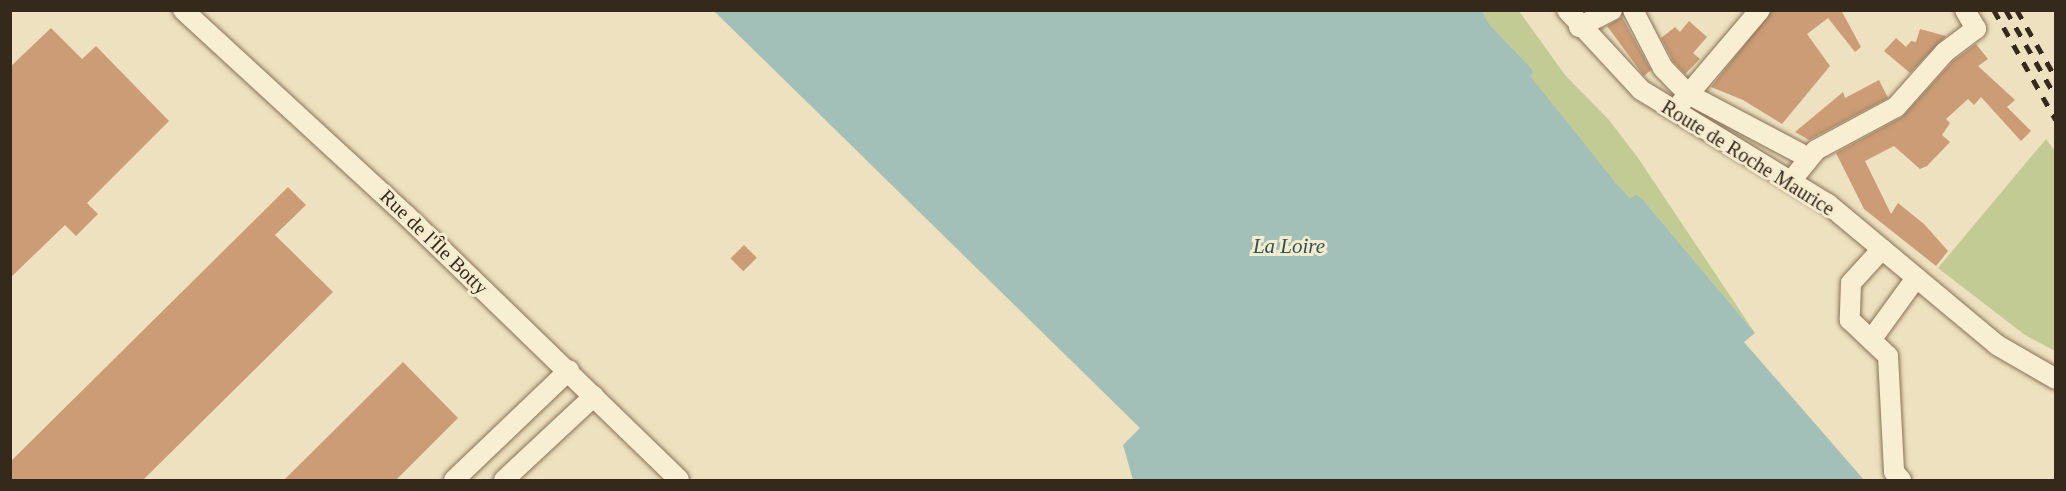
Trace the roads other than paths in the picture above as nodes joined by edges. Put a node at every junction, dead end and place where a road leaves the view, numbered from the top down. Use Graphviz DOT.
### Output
graph roads {
  1 [pos="183,10"];
  2 [pos="1567,10"];
  3 [pos="1612,10"];
  4 [pos="1632,10"];
  5 [pos="1760,10"];
  6 [pos="1965,10"];
  7 [pos="1586,19"];
  8 [pos="1688,94"];
  9 [pos="1673,112"];
  10 [pos="1809,158"];
  11 [pos="1791,181"];
  12 [pos="1882,249"];
  13 [pos="1916,278"];
  14 [pos="1871,340"];
  15 [pos="569,370"];
  16 [pos="2055,379"];
  17 [pos="594,396"];
  18 [pos="454,480"];
  19 [pos="504,480"];
  20 [pos="679,480"];
  21 [pos="1901,480"];
  1 -- 15 [label="street, Rue de l'Île Botty"];
  2 -- 7 [label="street, Route de Roche Maurice"];
  3 -- 7 [label="street"];
  4 -- 8 [label="street"];
  5 -- 8 [label="street"];
  6 -- 10 [label="street"];
  7 -- 9 [label="street, Route de Roche Maurice"];
  8 -- 9 [label="street"];
  8 -- 10 [label="street"];
  9 -- 11 [label="street, Route de Roche Maurice"];
  10 -- 11 [label="street"];
  11 -- 12 [label="street, Route de Roche Maurice"];
  12 -- 13 [label="street, Route de Roche Maurice"];
  12 -- 14 [label="street"];
  13 -- 14 [label="street"];
  13 -- 16 [label="street, Route de Roche Maurice"];
  14 -- 21 [label="street"];
  15 -- 17 [label="street, Rue de l'Île Botty"];
  15 -- 18 [label="street"];
  17 -- 19 [label="street"];
  17 -- 20 [label="street, Rue de l'Île Botty"];
}
